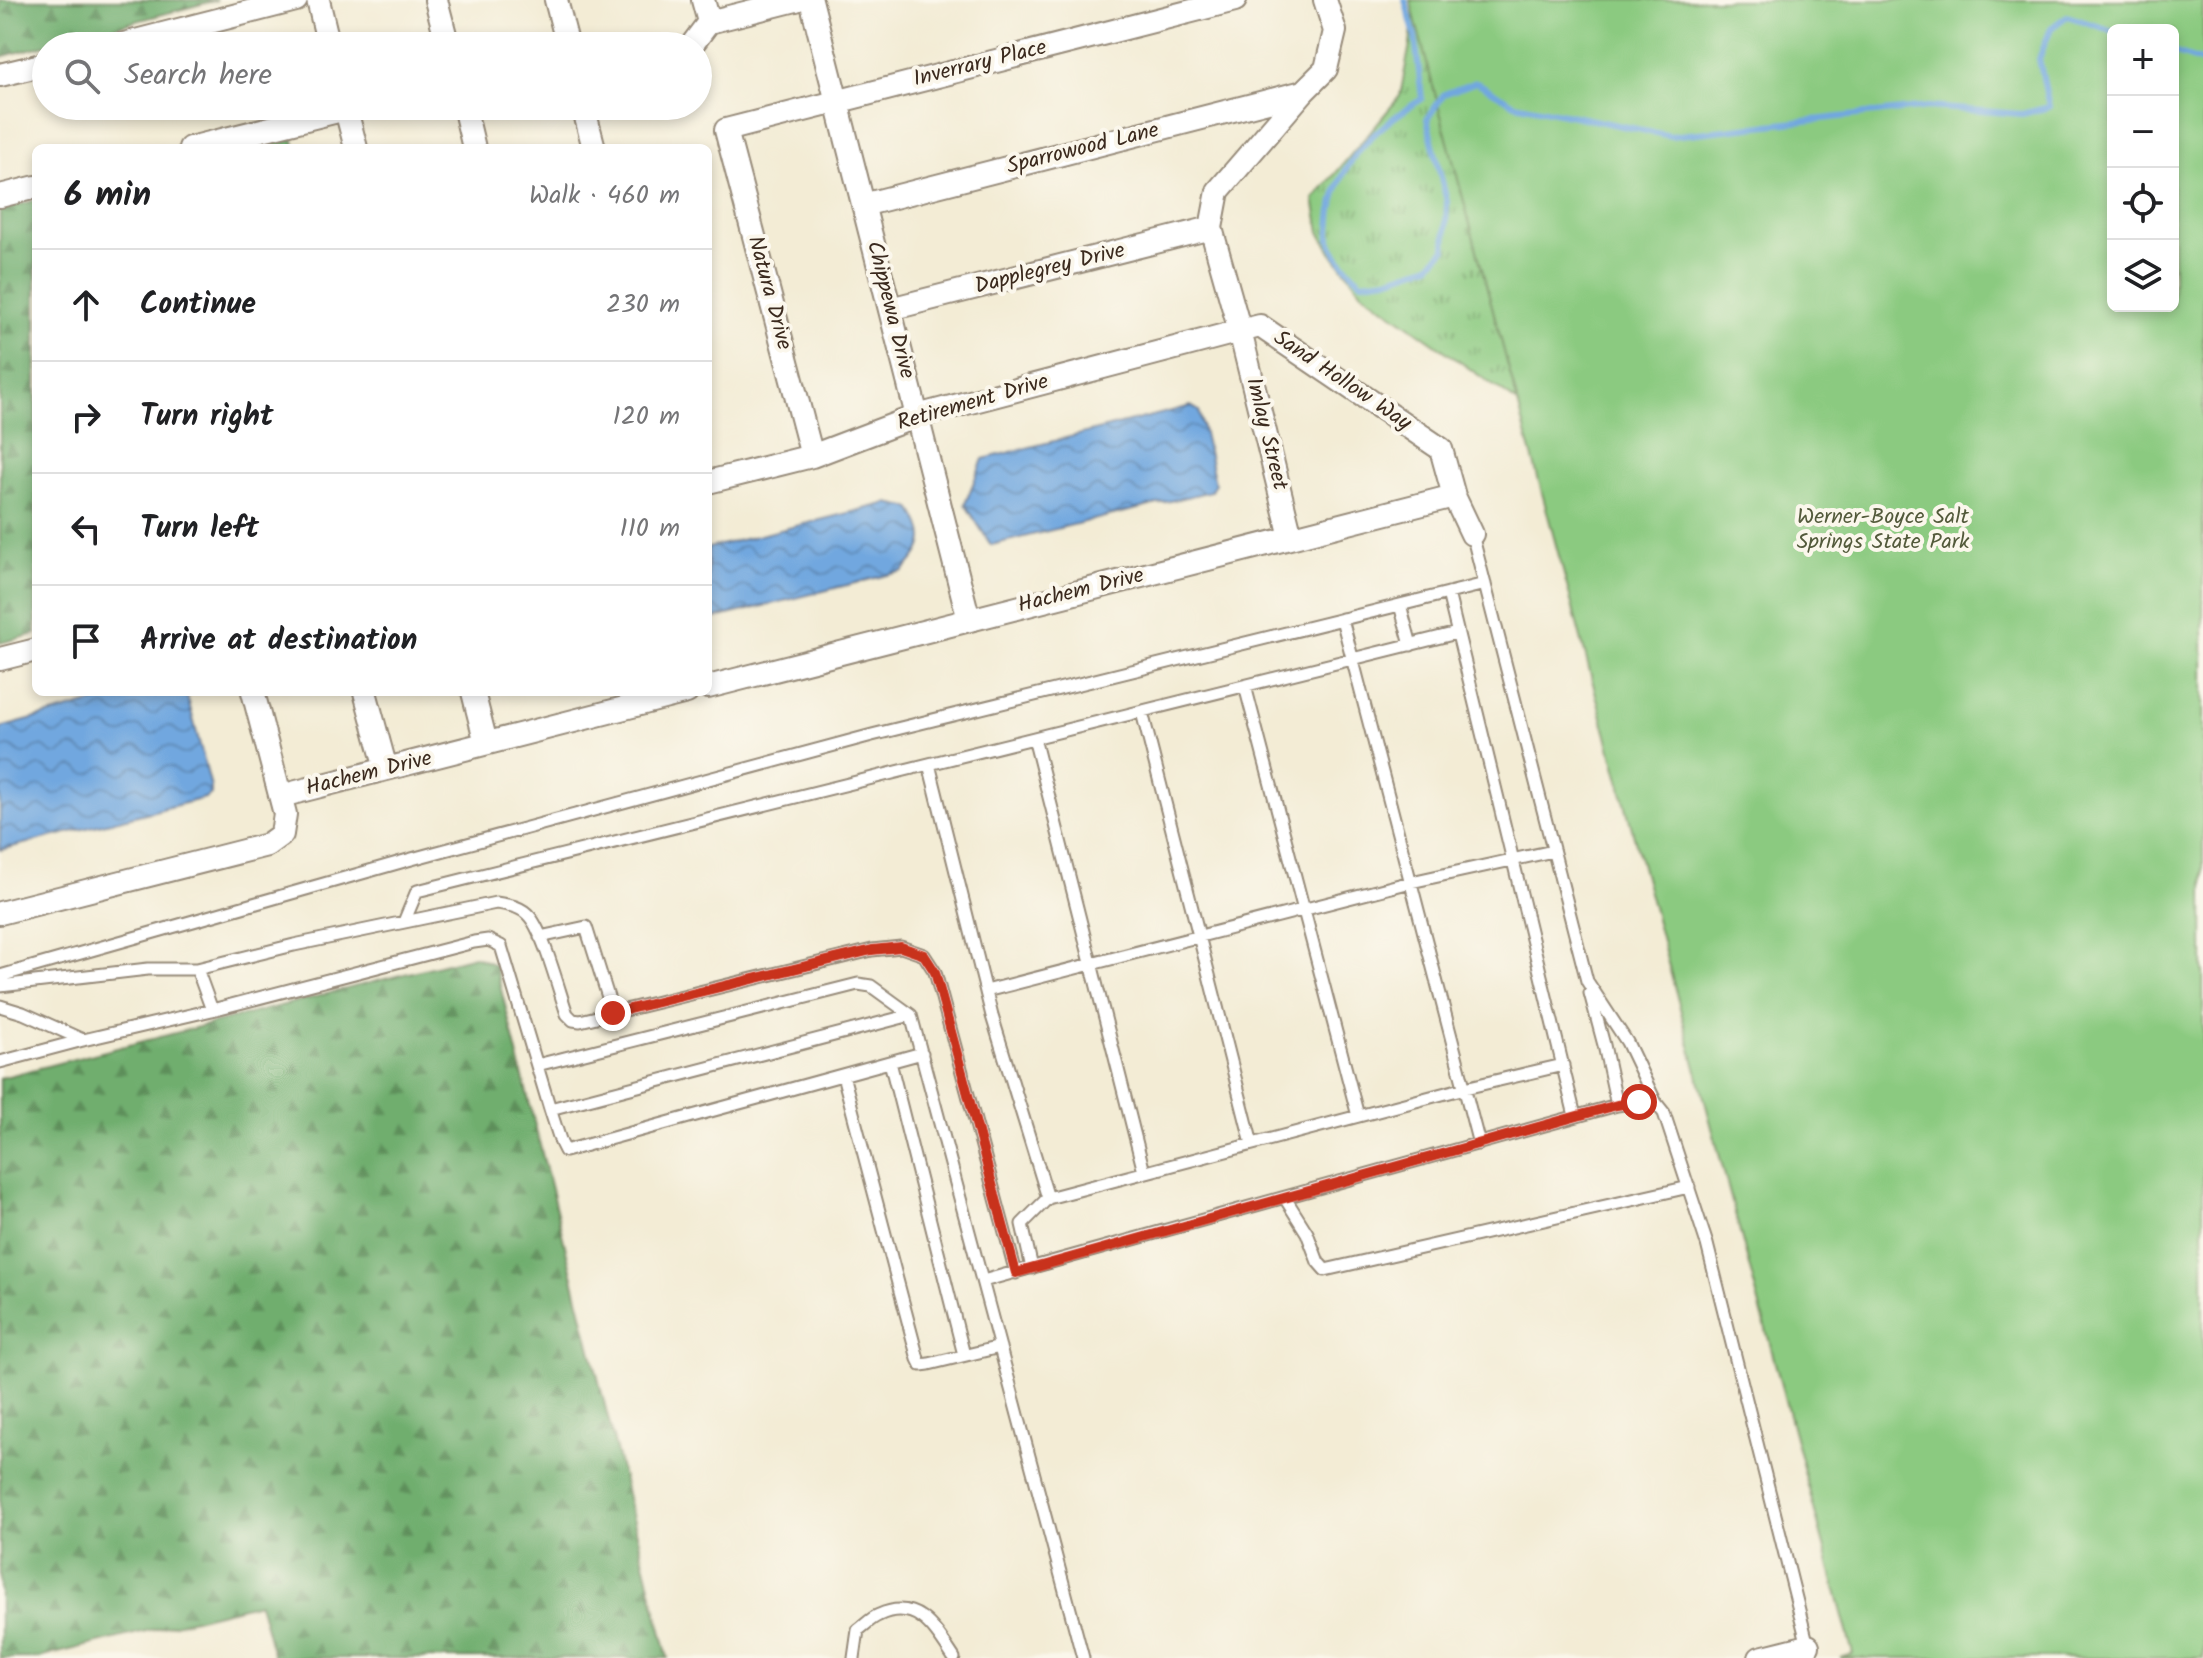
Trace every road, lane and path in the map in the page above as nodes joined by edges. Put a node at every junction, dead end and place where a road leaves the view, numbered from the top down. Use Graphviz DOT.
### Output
graph roads {
  1 [pos="296,0"];
  2 [pos="318,0"];
  3 [pos="436,0"];
  4 [pos="556,0"];
  5 [pos="703,0"];
  6 [pos="796,0"];
  7 [pos="811,0"];
  8 [pos="1235,0"];
  9 [pos="1325,0"];
  10 [pos="709,22"];
  11 [pos="171,32"];
  12 [pos="326,32"];
  13 [pos="444,32"];
  14 [pos="564,32"];
  15 [pos="702,32"];
  16 [pos="32,67"];
  17 [pos="0,75"];
  18 [pos="1303,92"];
  19 [pos="836,100"];
  20 [pos="298,120"];
  21 [pos="348,120"];
  22 [pos="467,120"];
  23 [pos="587,120"];
  24 [pos="726,130"];
  25 [pos="206,144"];
  26 [pos="355,144"];
  27 [pos="473,144"];
  28 [pos="593,144"];
  29 [pos="32,188"];
  30 [pos="0,196"];
  31 [pos="863,205"];
  32 [pos="1211,228"];
  33 [pos="890,309"];
  34 [pos="1240,331"];
  35 [pos="917,416"];
  36 [pos="812,456"];
  37 [pos="712,481"];
  38 [pos="1454,496"];
  39 [pos="1472,534"];
  40 [pos="1291,537"];
  41 [pos="1485,584"];
  42 [pos="1448,593"];
  43 [pos="1400,605"];
  44 [pos="1342,619"];
  45 [pos="969,620"];
  46 [pos="1457,633"];
  47 [pos="1411,645"];
  48 [pos="32,651"];
  49 [pos="0,659"];
  50 [pos="1353,659"];
  51 [pos="712,686"];
  52 [pos="1245,686"];
  53 [pos="254,696"];
  54 [pos="366,696"];
  55 [pos="474,696"];
  56 [pos="671,696"];
  57 [pos="1142,712"];
  58 [pos="1034,738"];
  59 [pos="486,743"];
  60 [pos="929,764"];
  61 [pos="386,769"];
  62 [pos="281,796"];
  63 [pos="1553,851"];
  64 [pos="1512,859"];
  65 [pos="1411,882"];
  66 [pos="1303,910"];
  67 [pos="0,913"];
  68 [pos="404,922"];
  69 [pos="1200,936"];
  70 [pos="540,937"];
  71 [pos="1091,964"];
  72 [pos="197,969"];
  73 [pos="0,976"];
  74 [pos="1587,981"];
  75 [pos="0,986"];
  76 [pos="986,991"];
  77 [pos="0,1006"];
  78 [pos="212,1010"];
  79 [pos="613,1013"];
  80 [pos="911,1015"];
  81 [pos="83,1040"];
  82 [pos="922,1053"];
  83 [pos="0,1062"];
  84 [pos="890,1062"];
  85 [pos="537,1065"];
  86 [pos="1563,1065"];
  87 [pos="843,1075"];
  88 [pos="1465,1088"];
  89 [pos="1656,1103"];
  90 [pos="1617,1105"];
  91 [pos="550,1109"];
  92 [pos="1358,1116"];
  93 [pos="1575,1116"];
  94 [pos="1252,1144"];
  95 [pos="1479,1144"];
  96 [pos="1144,1172"];
  97 [pos="1689,1187"];
  98 [pos="1048,1198"];
  99 [pos="1285,1198"];
  100 [pos="1032,1268"];
  101 [pos="1016,1273"];
  102 [pos="983,1281"];
  103 [pos="1000,1347"];
  104 [pos="964,1355"];
  105 [pos="1808,1646"];
  106 [pos="854,1658"];
  107 [pos="954,1658"];
  108 [pos="1083,1658"];
  109 [pos="1760,1658"];
  1 -- 11 [label="street"];
  2 -- 12 [label="street"];
  3 -- 13 [label="street"];
  4 -- 14 [label="street"];
  5 -- 10 [label="street"];
  6 -- 10 [label="street"];
  7 -- 19 [label="street, Chippewa Drive"];
  8 -- 19 [label="street, Inverrary Place"];
  9 -- 18 [label="street, Sand Hollow Way"];
  10 -- 15 [label="street"];
  16 -- 17 [label="street"];
  18 -- 31 [label="street, Sparrowood Lane"];
  18 -- 32 [label="street, Sand Hollow Way"];
  19 -- 24 [label="street, Inverrary Place"];
  19 -- 31 [label="street, Chippewa Drive"];
  20 -- 25 [label="street"];
  21 -- 26 [label="street"];
  22 -- 27 [label="street"];
  23 -- 28 [label="street"];
  24 -- 36 [label="street, Natura Drive"];
  29 -- 30 [label="street"];
  31 -- 33 [label="street, Chippewa Drive"];
  32 -- 33 [label="street, Dapplegrey Drive"];
  32 -- 34 [label="street, Sand Hollow Way"];
  33 -- 35 [label="street, Chippewa Drive"];
  34 -- 35 [label="street, Retirement Drive"];
  34 -- 38 [label="street, Sand Hollow Way"];
  34 -- 40 [label="street, Imlay Street"];
  35 -- 36 [label="street, Retirement Drive"];
  35 -- 45 [label="street, Chippewa Drive"];
  36 -- 37 [label="street, Retirement Drive"];
  38 -- 39 [label="street, Sand Hollow Way"];
  38 -- 40 [label="street, Hachem Drive"];
  39 -- 41 [label="lane"];
  40 -- 45 [label="street, Hachem Drive"];
  41 -- 42 [label="lane"];
  41 -- 63 [label="lane"];
  42 -- 43 [label="lane"];
  42 -- 46 [label="lane"];
  43 -- 44 [label="lane"];
  43 -- 47 [label="lane"];
  44 -- 50 [label="lane"];
  44 -- 73 [label="lane"];
  45 -- 51 [label="street, Hachem Drive"];
  46 -- 47 [label="lane"];
  46 -- 64 [label="lane"];
  47 -- 50 [label="lane"];
  48 -- 49 [label="street"];
  50 -- 52 [label="lane"];
  50 -- 65 [label="lane"];
  52 -- 57 [label="lane"];
  52 -- 66 [label="lane"];
  53 -- 62 [label="street"];
  54 -- 61 [label="street"];
  55 -- 59 [label="street"];
  56 -- 59 [label="street, Hachem Drive"];
  57 -- 58 [label="lane"];
  57 -- 69 [label="lane"];
  58 -- 60 [label="lane"];
  58 -- 71 [label="lane"];
  59 -- 61 [label="street, Hachem Drive"];
  60 -- 68 [label="lane"];
  60 -- 76 [label="lane"];
  61 -- 62 [label="street, Hachem Drive"];
  62 -- 67 [label="street, Hachem Drive"];
  63 -- 64 [label="lane"];
  63 -- 74 [label="lane"];
  64 -- 65 [label="lane"];
  64 -- 86 [label="lane"];
  65 -- 66 [label="lane"];
  65 -- 88 [label="lane"];
  66 -- 69 [label="lane"];
  66 -- 92 [label="lane"];
  68 -- 70 [label="lane"];
  68 -- 72 [label="lane"];
  69 -- 71 [label="lane"];
  69 -- 94 [label="lane"];
  70 -- 79 [label="lane"];
  70 -- 79 [label="lane"];
  71 -- 76 [label="lane"];
  71 -- 96 [label="lane"];
  72 -- 75 [label="lane"];
  72 -- 78 [label="lane"];
  74 -- 89 [label="lane"];
  74 -- 90 [label="lane"];
  76 -- 98 [label="lane"];
  77 -- 81 [label="lane"];
  78 -- 81 [label="lane"];
  78 -- 85 [label="lane"];
  79 -- 101 [label="lane"];
  80 -- 82 [label="lane"];
  80 -- 85 [label="lane"];
  80 -- 91 [label="lane"];
  81 -- 83 [label="lane"];
  82 -- 84 [label="lane"];
  82 -- 102 [label="lane"];
  84 -- 87 [label="lane"];
  84 -- 104 [label="lane"];
  85 -- 91 [label="lane"];
  86 -- 88 [label="lane"];
  86 -- 93 [label="lane"];
  87 -- 91 [label="lane"];
  87 -- 104 [label="lane"];
  88 -- 92 [label="lane"];
  88 -- 95 [label="lane"];
  89 -- 90 [label="lane"];
  89 -- 97 [label="lane"];
  90 -- 93 [label="lane"];
  92 -- 94 [label="lane"];
  93 -- 95 [label="lane"];
  94 -- 96 [label="lane"];
  95 -- 99 [label="lane"];
  96 -- 98 [label="lane"];
  97 -- 99 [label="lane"];
  97 -- 105 [label="lane"];
  98 -- 100 [label="lane"];
  99 -- 100 [label="lane"];
  100 -- 101 [label="lane"];
  101 -- 102 [label="lane"];
  102 -- 103 [label="lane"];
  103 -- 104 [label="lane"];
  103 -- 108 [label="lane"];
  105 -- 109 [label="street"];
  106 -- 107 [label="lane"];
}
